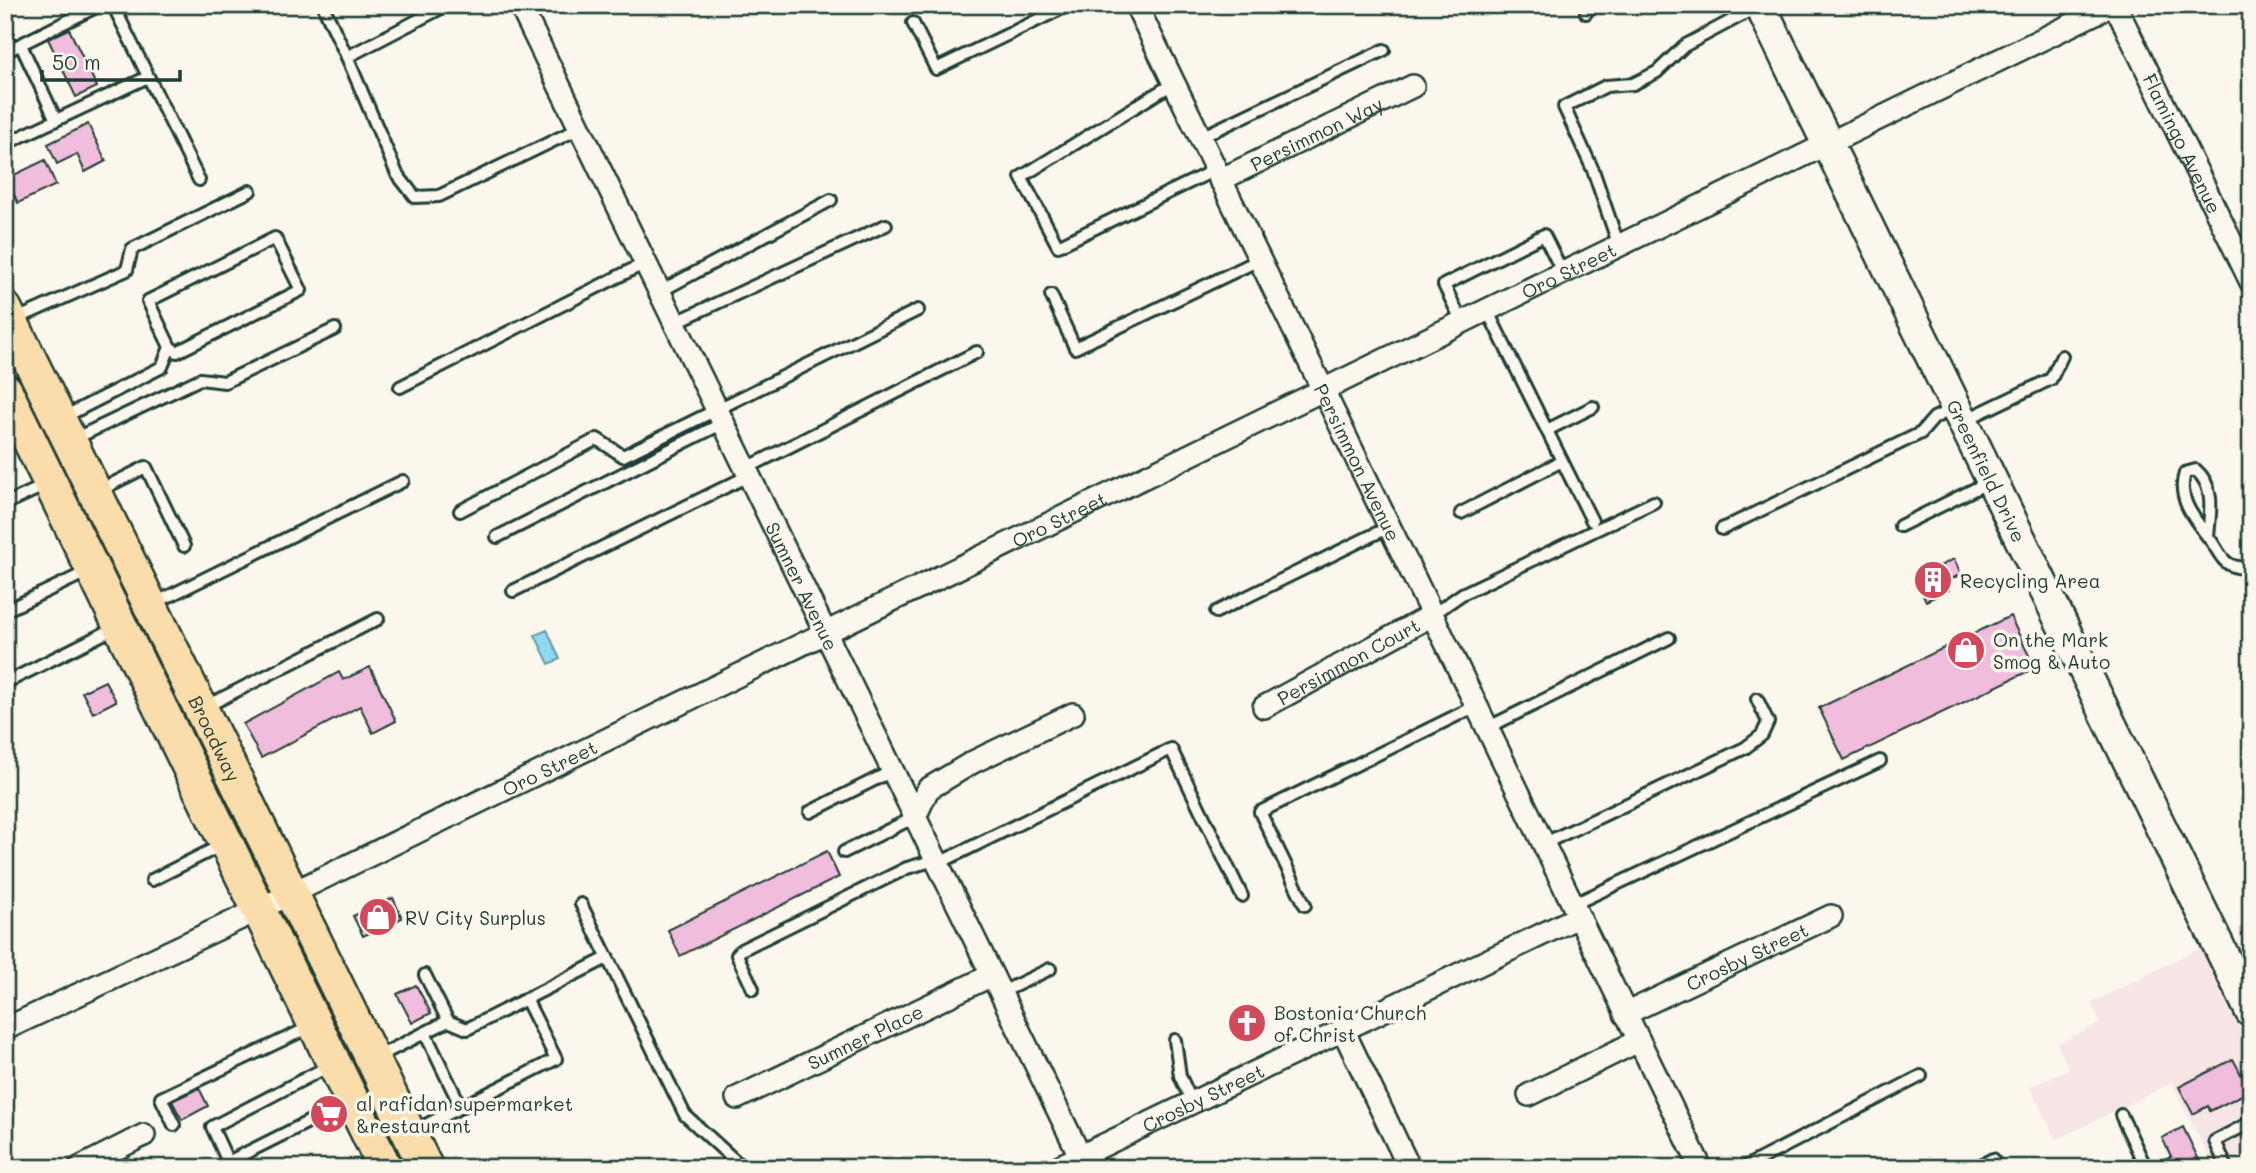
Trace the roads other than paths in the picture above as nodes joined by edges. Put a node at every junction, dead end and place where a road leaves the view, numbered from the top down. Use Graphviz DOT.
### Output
graph roads {
  1 [pos="100,5"];
  2 [pos="113,5"];
  3 [pos="447,5"];
  4 [pos="520,5"];
  5 [pos="1069,5"];
  6 [pos="1136,5"];
  7 [pos="1760,5"];
  8 [pos="2114,5"];
  9 [pos="325,9"];
  10 [pos="913,23"];
  11 [pos="21,45"];
  12 [pos="1384,50"];
  13 [pos="5,52"];
  14 [pos="347,57"];
  15 [pos="148,77"];
  16 [pos="1174,83"];
  17 [pos="1413,86"];
  18 [pos="56,120"];
  19 [pos="580,128"];
  20 [pos="1199,138"];
  21 [pos="5,144"];
  22 [pos="1827,144"];
  23 [pos="1217,175"];
  24 [pos="199,180"];
  25 [pos="250,191"];
  26 [pos="831,200"];
  27 [pos="886,225"];
  28 [pos="1619,246"];
  29 [pos="1259,260"];
  30 [pos="645,263"];
  31 [pos="1563,273"];
  32 [pos="2251,282"];
  33 [pos="659,292"];
  34 [pos="1051,295"];
  35 [pos="918,310"];
  36 [pos="1487,310"];
  37 [pos="8,315"];
  38 [pos="1462,322"];
  39 [pos="674,323"];
  40 [pos="335,329"];
  41 [pos="170,347"];
  42 [pos="977,352"];
  43 [pos="2062,356"];
  44 [pos="400,387"];
  45 [pos="5,390"];
  46 [pos="1322,390"];
  47 [pos="1593,407"];
  48 [pos="1959,414"];
  49 [pos="719,416"];
  50 [pos="65,430"];
  51 [pos="1547,430"];
  52 [pos="1562,461"];
  53 [pos="747,472"];
  54 [pos="403,481"];
  55 [pos="1992,481"];
  56 [pos="51,482"];
  57 [pos="95,492"];
  58 [pos="1654,502"];
  59 [pos="5,504"];
  60 [pos="460,511"];
  61 [pos="1461,513"];
  62 [pos="1592,521"];
  63 [pos="1900,526"];
  64 [pos="1389,527"];
  65 [pos="1722,528"];
  66 [pos="497,537"];
  67 [pos="2208,537"];
  68 [pos="184,546"];
  69 [pos="2251,567"];
  70 [pos="93,569"];
  71 [pos="513,591"];
  72 [pos="150,605"];
  73 [pos="11,608"];
  74 [pos="1216,612"];
  75 [pos="1432,615"];
  76 [pos="378,619"];
  77 [pos="121,625"];
  78 [pos="825,633"];
  79 [pos="1670,638"];
  80 [pos="5,683"];
  81 [pos="1757,699"];
  82 [pos="1476,706"];
  83 [pos="1264,707"];
  84 [pos="201,709"];
  85 [pos="1073,713"];
  86 [pos="1487,728"];
  87 [pos="1880,761"];
  88 [pos="892,771"];
  89 [pos="810,812"];
  90 [pos="915,817"];
  91 [pos="228,842"];
  92 [pos="1543,844"];
  93 [pos="844,852"];
  94 [pos="936,862"];
  95 [pos="152,880"];
  96 [pos="291,893"];
  97 [pos="1242,896"];
  98 [pos="581,904"];
  99 [pos="1305,905"];
  100 [pos="260,908"];
  101 [pos="1575,911"];
  102 [pos="1831,916"];
  103 [pos="607,958"];
  104 [pos="1050,969"];
  105 [pos="425,975"];
  106 [pos="996,984"];
  107 [pos="753,989"];
  108 [pos="526,999"];
  109 [pos="2251,1012"];
  110 [pos="1625,1014"];
  111 [pos="448,1021"];
  112 [pos="316,1024"];
  113 [pos="5,1029"];
  114 [pos="1343,1030"];
  115 [pos="425,1033"];
  116 [pos="1175,1040"];
  117 [pos="1638,1041"];
  118 [pos="373,1060"];
  119 [pos="335,1063"];
  120 [pos="1921,1076"];
  121 [pos="1529,1095"];
  122 [pos="737,1098"];
  123 [pos="353,1100"];
  124 [pos="1192,1102"];
  125 [pos="461,1107"];
  126 [pos="2121,1115"];
  127 [pos="2251,1122"];
  128 [pos="174,1125"];
  129 [pos="409,1134"];
  130 [pos="144,1135"];
  131 [pos="1993,1159"];
  132 [pos="1083,1162"];
  133 [pos="79,1168"];
  134 [pos="385,1168"];
  135 [pos="426,1168"];
  136 [pos="743,1168"];
  137 [pos="1056,1168"];
  138 [pos="1403,1168"];
  139 [pos="1701,1168"];
  140 [pos="1743,1168"];
  141 [pos="1975,1168"];
  142 [pos="2146,1168"];
  143 [pos="2227,1168"];
  1 -- 11 [label="lane"];
  2 -- 15 [label="lane"];
  3 -- 14 [label="lane"];
  4 -- 19 [label="street, Sumner Avenue"];
  5 -- 10 [label="lane"];
  6 -- 16 [label="street, Persimmon Avenue"];
  7 -- 22 [label="main road, Greenfield Drive"];
  7 -- 28 [label="lane"];
  8 -- 22 [label="street, Oro Street"];
  8 -- 32 [label="street, Flamingo Avenue"];
  9 -- 14 [label="lane"];
  11 -- 13 [label="lane"];
  11 -- 18 [label="lane"];
  12 -- 20 [label="lane"];
  14 -- 19 [label="lane"];
  15 -- 18 [label="lane"];
  15 -- 24 [label="lane"];
  16 -- 20 [label="street, Persimmon Avenue"];
  16 -- 23 [label="lane"];
  17 -- 23 [label="street, Persimmon Way"];
  18 -- 21 [label="lane"];
  19 -- 30 [label="street, Sumner Avenue"];
  20 -- 23 [label="street, Persimmon Avenue"];
  22 -- 28 [label="street, Oro Street"];
  22 -- 48 [label="main road, Greenfield Drive"];
  23 -- 29 [label="street, Persimmon Avenue"];
  25 -- 37 [label="lane"];
  26 -- 33 [label="lane"];
  27 -- 39 [label="lane"];
  28 -- 31 [label="street, Oro Street"];
  29 -- 34 [label="lane"];
  29 -- 46 [label="street, Persimmon Avenue"];
  30 -- 33 [label="street, Sumner Avenue"];
  30 -- 44 [label="lane"];
  31 -- 36 [label="street, Oro Street"];
  31 -- 38 [label="lane"];
  33 -- 39 [label="street, Sumner Avenue"];
  35 -- 49 [label="lane"];
  36 -- 38 [label="street, Oro Street"];
  36 -- 51 [label="lane"];
  37 -- 50 [label="main road, Broadway"];
  38 -- 46 [label="street, Oro Street"];
  39 -- 49 [label="street, Sumner Avenue"];
  40 -- 50 [label="lane"];
  41 -- 41 [label="lane"];
  41 -- 50 [label="lane"];
  42 -- 53 [label="lane"];
  43 -- 48 [label="lane"];
  45 -- 56 [label="main road, Broadway"];
  46 -- 64 [label="street, Persimmon Avenue"];
  46 -- 78 [label="street, Oro Street"];
  47 -- 51 [label="lane"];
  48 -- 55 [label="main road, Greenfield Drive"];
  48 -- 65 [label="lane"];
  49 -- 53 [label="street, Sumner Avenue"];
  49 -- 60 [label="lane"];
  49 -- 66 [label="lane"];
  50 -- 57 [label="main road, Broadway"];
  51 -- 52 [label="lane"];
  52 -- 61 [label="lane"];
  52 -- 62 [label="lane"];
  53 -- 71 [label="lane"];
  53 -- 78 [label="street, Sumner Avenue"];
  54 -- 72 [label="lane"];
  55 -- 63 [label="lane"];
  55 -- 109 [label="main road, Greenfield Drive"];
  56 -- 59 [label="lane"];
  56 -- 70 [label="main road, Broadway"];
  57 -- 68 [label="lane"];
  57 -- 72 [label="main road, Broadway"];
  58 -- 75 [label="lane"];
  64 -- 74 [label="lane"];
  64 -- 75 [label="street, Persimmon Avenue"];
  67 -- 67 [label="lane"];
  67 -- 69 [label="lane"];
  70 -- 73 [label="lane"];
  70 -- 77 [label="main road, Broadway"];
  72 -- 84 [label="main road, Broadway"];
  75 -- 82 [label="street, Persimmon Avenue"];
  75 -- 83 [label="street, Persimmon Court"];
  76 -- 84 [label="lane"];
  77 -- 80 [label="lane"];
  77 -- 91 [label="main road, Broadway"];
  78 -- 88 [label="street, Sumner Avenue"];
  78 -- 96 [label="street, Oro Street"];
  79 -- 86 [label="lane"];
  81 -- 92 [label="lane"];
  82 -- 86 [label="street, Persimmon Avenue"];
  82 -- 99 [label="lane"];
  84 -- 96 [label="main road, Broadway"];
  85 -- 90 [label="street"];
  86 -- 92 [label="street, Persimmon Avenue"];
  87 -- 101 [label="lane"];
  88 -- 89 [label="lane"];
  88 -- 90 [label="street, Sumner Avenue"];
  90 -- 93 [label="lane"];
  90 -- 94 [label="street, Sumner Avenue"];
  91 -- 95 [label="lane"];
  91 -- 100 [label="main road, Broadway"];
  92 -- 101 [label="street, Persimmon Avenue"];
  94 -- 97 [label="lane"];
  94 -- 106 [label="street, Sumner Avenue"];
  94 -- 107 [label="lane"];
  96 -- 100 [label="street, Oro Street"];
  96 -- 118 [label="main road, Broadway"];
  98 -- 103 [label="lane"];
  100 -- 112 [label="main road, Broadway"];
  100 -- 113 [label="street, Oro Street"];
  101 -- 110 [label="street, Persimmon Avenue"];
  101 -- 114 [label="street, Crosby Street"];
  102 -- 110 [label="street, Crosby Street"];
  103 -- 108 [label="lane"];
  103 -- 136 [label="lane"];
  104 -- 106 [label="lane"];
  105 -- 111 [label="lane"];
  106 -- 122 [label="street, Sumner Place"];
  106 -- 132 [label="street, Sumner Avenue"];
  108 -- 111 [label="lane"];
  108 -- 125 [label="lane"];
  110 -- 117 [label="street"];
  111 -- 115 [label="lane"];
  112 -- 119 [label="main road, Broadway"];
  112 -- 128 [label="lane"];
  114 -- 124 [label="street, Crosby Street"];
  114 -- 138 [label="street"];
  115 -- 118 [label="lane"];
  115 -- 125 [label="lane"];
  116 -- 124 [label="lane"];
  117 -- 121 [label="street"];
  117 -- 139 [label="street"];
  118 -- 129 [label="main road, Broadway"];
  119 -- 123 [label="main road, Broadway"];
  119 -- 123 [label="lane"];
  120 -- 140 [label="lane"];
  123 -- 134 [label="main road, Broadway"];
  124 -- 132 [label="street, Crosby Street"];
  125 -- 129 [label="lane"];
  126 -- 142 [label="lane"];
  127 -- 143 [label="lane"];
  129 -- 135 [label="main road, Broadway"];
  130 -- 133 [label="street"];
  131 -- 141 [label="lane"];
  132 -- 137 [label="street, Crosby Street"];
}
